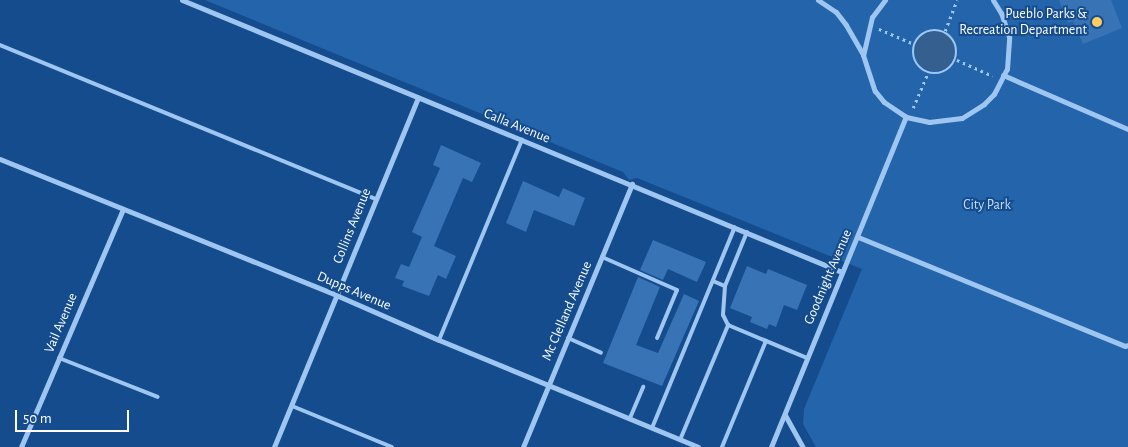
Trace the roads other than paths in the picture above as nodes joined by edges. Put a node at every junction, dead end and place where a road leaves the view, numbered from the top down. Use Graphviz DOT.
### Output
graph roads {
  1 [pos="182,0"];
  2 [pos="818,0"];
  3 [pos="885,0"];
  4 [pos="993,0"];
  5 [pos="0,45"];
  6 [pos="863,55"];
  7 [pos="1003,75"];
  8 [pos="418,98"];
  9 [pos="906,116"];
  10 [pos="1128,128"];
  11 [pos="522,140"];
  12 [pos="0,159"];
  13 [pos="632,184"];
  14 [pos="376,199"];
  15 [pos="122,209"];
  16 [pos="735,227"];
  17 [pos="747,232"];
  18 [pos="858,237"];
  19 [pos="602,257"];
  20 [pos="842,272"];
  21 [pos="713,281"];
  22 [pos="725,286"];
  23 [pos="336,295"];
  24 [pos="728,325"];
  25 [pos="568,338"];
  26 [pos="657,338"];
  27 [pos="439,340"];
  28 [pos="766,341"];
  29 [pos="1128,345"];
  30 [pos="602,353"];
  31 [pos="59,358"];
  32 [pos="808,358"];
  33 [pos="549,385"];
  34 [pos="643,387"];
  35 [pos="158,396"];
  36 [pos="292,406"];
  37 [pos="785,415"];
  38 [pos="630,418"];
  39 [pos="652,428"];
  40 [pos="680,440"];
  41 [pos="21,447"];
  42 [pos="274,447"];
  43 [pos="392,447"];
  44 [pos="523,447"];
  45 [pos="698,447"];
  46 [pos="722,447"];
  47 [pos="771,447"];
  48 [pos="803,447"];
  1 -- 8 [label="street, Calla Avenue"];
  2 -- 6 [label="street"];
  3 -- 6 [label="street"];
  4 -- 7 [label="street"];
  5 -- 14 [label="lane"];
  6 -- 9 [label="street"];
  7 -- 9 [label="street"];
  7 -- 10 [label="street"];
  8 -- 11 [label="street, Calla Avenue"];
  8 -- 14 [label="street, Collins Avenue"];
  9 -- 18 [label="street, Goodnight Avenue"];
  11 -- 13 [label="street, Calla Avenue"];
  11 -- 27 [label="lane"];
  12 -- 15 [label="street, Dupps Avenue"];
  13 -- 16 [label="street, Calla Avenue"];
  13 -- 19 [label="street, Mc Clelland Avenue"];
  14 -- 23 [label="street, Collins Avenue"];
  15 -- 23 [label="street, Dupps Avenue"];
  15 -- 31 [label="street, Vail Avenue"];
  16 -- 17 [label="street, Calla Avenue"];
  16 -- 21 [label="lane"];
  17 -- 20 [label="street, Calla Avenue"];
  17 -- 22 [label="lane"];
  18 -- 20 [label="street, Goodnight Avenue"];
  18 -- 29 [label="street"];
  19 -- 25 [label="street, Mc Clelland Avenue"];
  19 -- 26 [label="lane"];
  20 -- 32 [label="street, Goodnight Avenue"];
  21 -- 22 [label="lane"];
  21 -- 39 [label="lane"];
  22 -- 24 [label="lane"];
  23 -- 27 [label="street, Dupps Avenue"];
  23 -- 36 [label="street, Collins Avenue"];
  24 -- 28 [label="lane"];
  24 -- 40 [label="lane"];
  25 -- 30 [label="lane"];
  25 -- 33 [label="street, Mc Clelland Avenue"];
  27 -- 33 [label="street, Dupps Avenue"];
  28 -- 32 [label="lane"];
  28 -- 46 [label="lane"];
  31 -- 35 [label="lane"];
  31 -- 41 [label="street, Vail Avenue"];
  32 -- 37 [label="street, Goodnight Avenue"];
  33 -- 38 [label="street, Dupps Avenue"];
  33 -- 44 [label="street, Mc Clelland Avenue"];
  34 -- 38 [label="lane"];
  36 -- 42 [label="street, Collins Avenue"];
  36 -- 43 [label="lane"];
  37 -- 47 [label="street, Goodnight Avenue"];
  37 -- 48 [label="street"];
  38 -- 39 [label="street, Dupps Avenue"];
  39 -- 40 [label="street, Dupps Avenue"];
  40 -- 45 [label="street, Dupps Avenue"];
}
